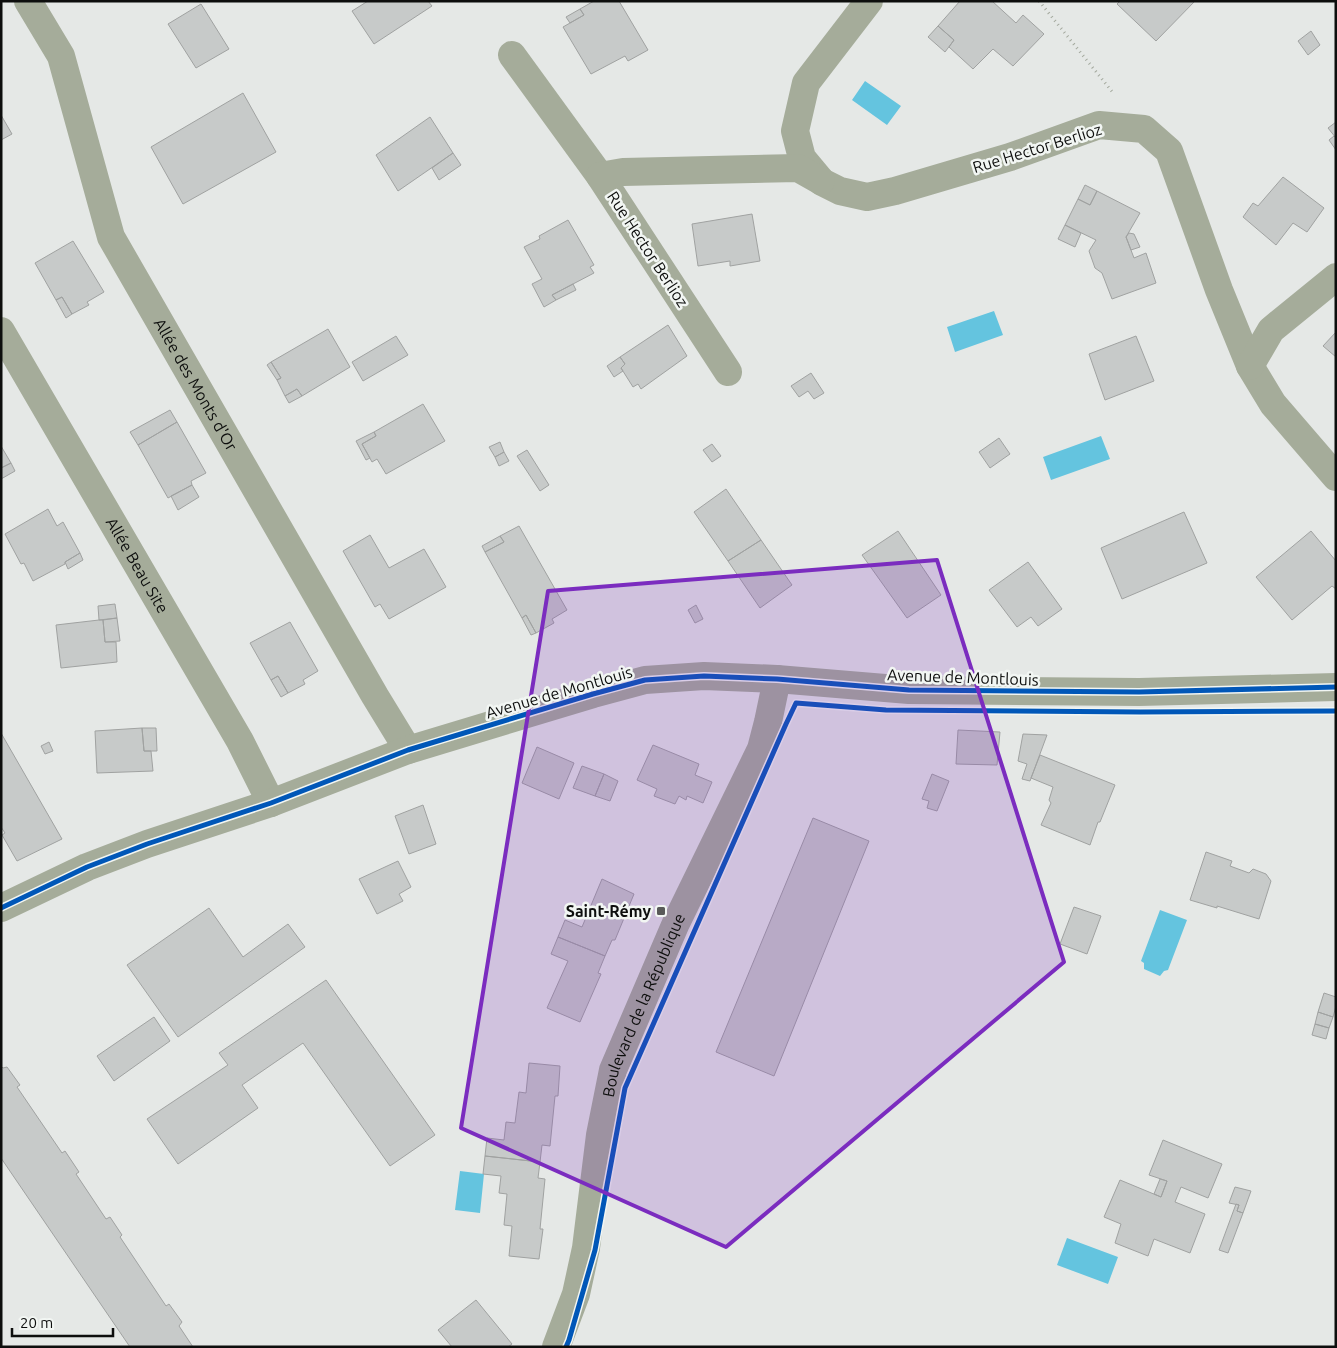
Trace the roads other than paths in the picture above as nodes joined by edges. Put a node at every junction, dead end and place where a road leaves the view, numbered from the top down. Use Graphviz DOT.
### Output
graph roads {
  1 [pos="28,1"];
  2 [pos="869,1"];
  3 [pos="512,55"];
  4 [pos="600,176"];
  5 [pos="822,182"];
  6 [pos="1336,277"];
  7 [pos="1,331"];
  8 [pos="1250,366"];
  9 [pos="728,372"];
  10 [pos="1336,477"];
  11 [pos="777,679"];
  12 [pos="1336,687"];
  13 [pos="408,750"];
  14 [pos="271,802"];
  15 [pos="1,908"];
  16 [pos="556,1347"];
  1 -- 13 [label="street, Allée des Monts d'Or"];
  2 -- 5 [label="street, Rue Hector Berlioz"];
  3 -- 4 [label="street, Rue Hector Berlioz"];
  4 -- 5 [label="street, Rue Hector Berlioz"];
  4 -- 9 [label="street, Rue Hector Berlioz"];
  5 -- 8 [label="street, Rue Hector Berlioz"];
  6 -- 8 [label="street"];
  7 -- 14 [label="street, Allée Beau Site"];
  8 -- 10 [label="street"];
  11 -- 12 [label="street, Avenue de Montlouis"];
  11 -- 13 [label="street, Avenue de Montlouis"];
  11 -- 16 [label="street, Boulevard de la République"];
  13 -- 14 [label="street, Avenue de Montlouis"];
  14 -- 15 [label="street, Avenue de Montlouis"];
}
